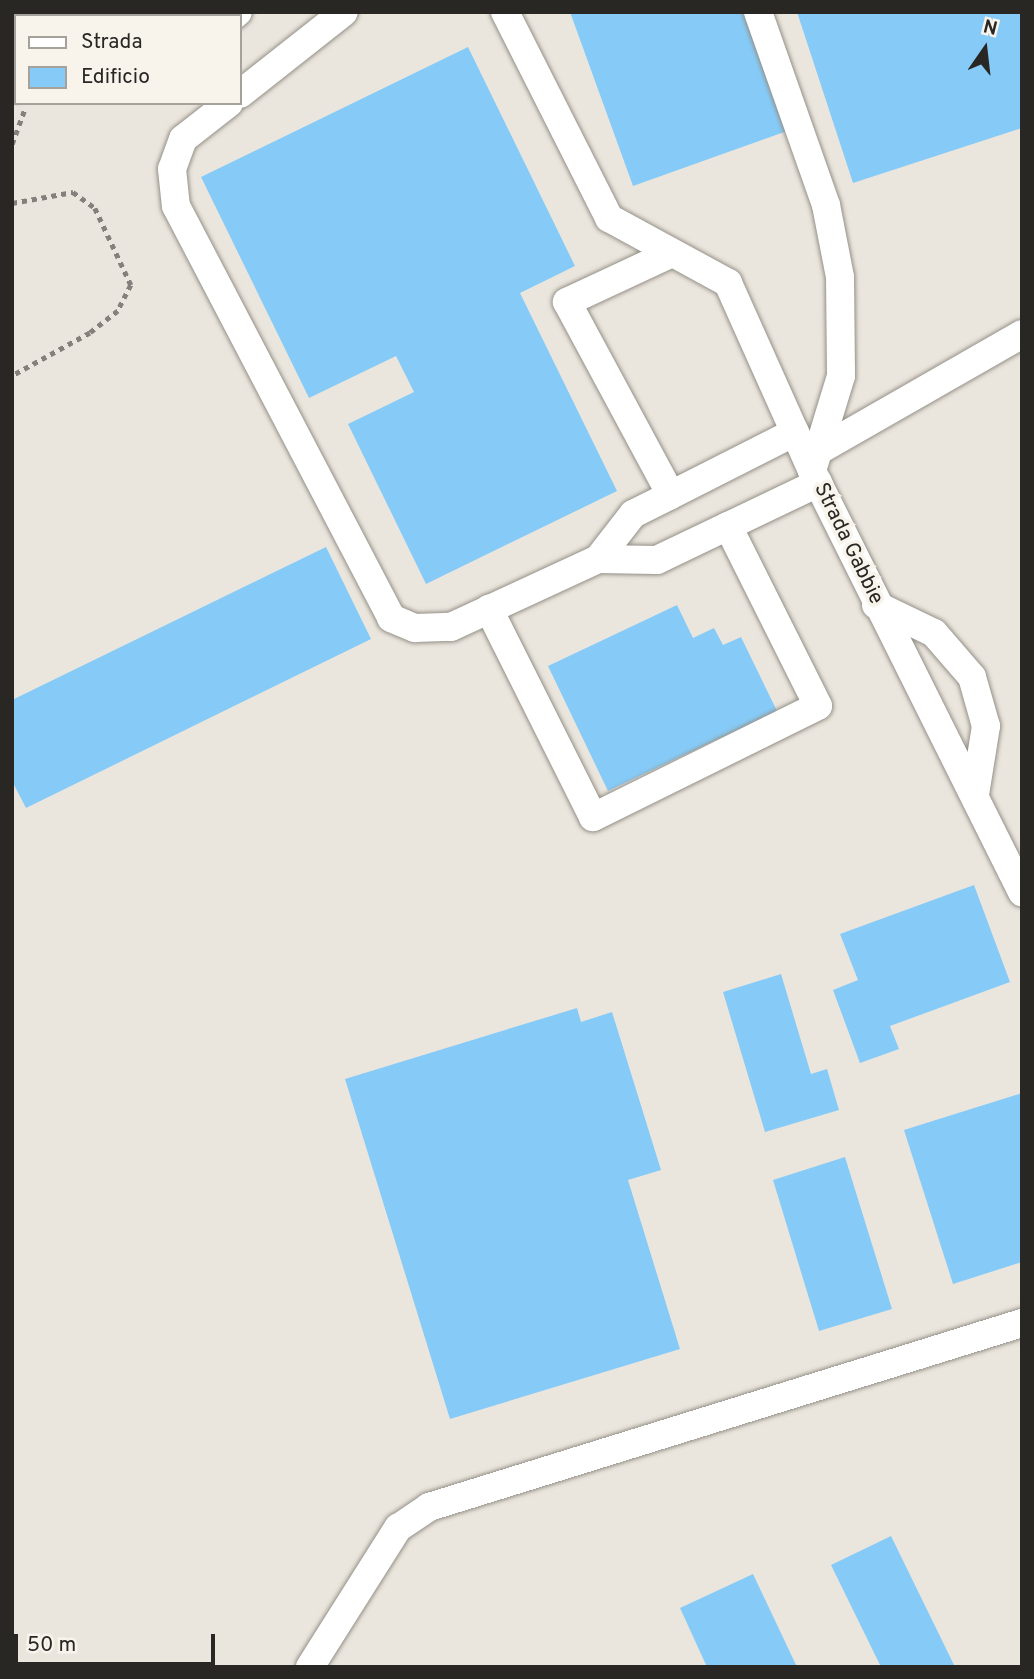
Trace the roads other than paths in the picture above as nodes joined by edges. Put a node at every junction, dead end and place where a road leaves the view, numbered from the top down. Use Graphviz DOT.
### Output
graph roads {
  1 [pos="344,12"];
  2 [pos="505,12"];
  3 [pos="758,12"];
  4 [pos="242,92"];
  5 [pos="226,105"];
  6 [pos="673,253"];
  7 [pos="1022,334"];
  8 [pos="795,432"];
  9 [pos="816,468"];
  10 [pos="671,495"];
  11 [pos="728,526"];
  12 [pos="598,559"];
  13 [pos="876,604"];
  14 [pos="489,609"];
  15 [pos="975,795"];
  16 [pos="1022,893"];
  17 [pos="1022,1323"];
  18 [pos="310,1667"];
  1 -- 4 [label="street"];
  2 -- 6 [label="street"];
  3 -- 9 [label="street, Strada Gabbie"];
  5 -- 14 [label="street"];
  6 -- 8 [label="street"];
  6 -- 10 [label="street"];
  7 -- 9 [label="street"];
  8 -- 9 [label="street"];
  8 -- 10 [label="street"];
  9 -- 11 [label="street"];
  9 -- 13 [label="street, Strada Gabbie"];
  10 -- 12 [label="street"];
  11 -- 12 [label="street"];
  11 -- 14 [label="street"];
  12 -- 14 [label="street"];
  13 -- 15 [label="street, Strada Gabbie"];
  13 -- 15 [label="street"];
  15 -- 16 [label="street, Strada Gabbie"];
  17 -- 18 [label="street"];
}
